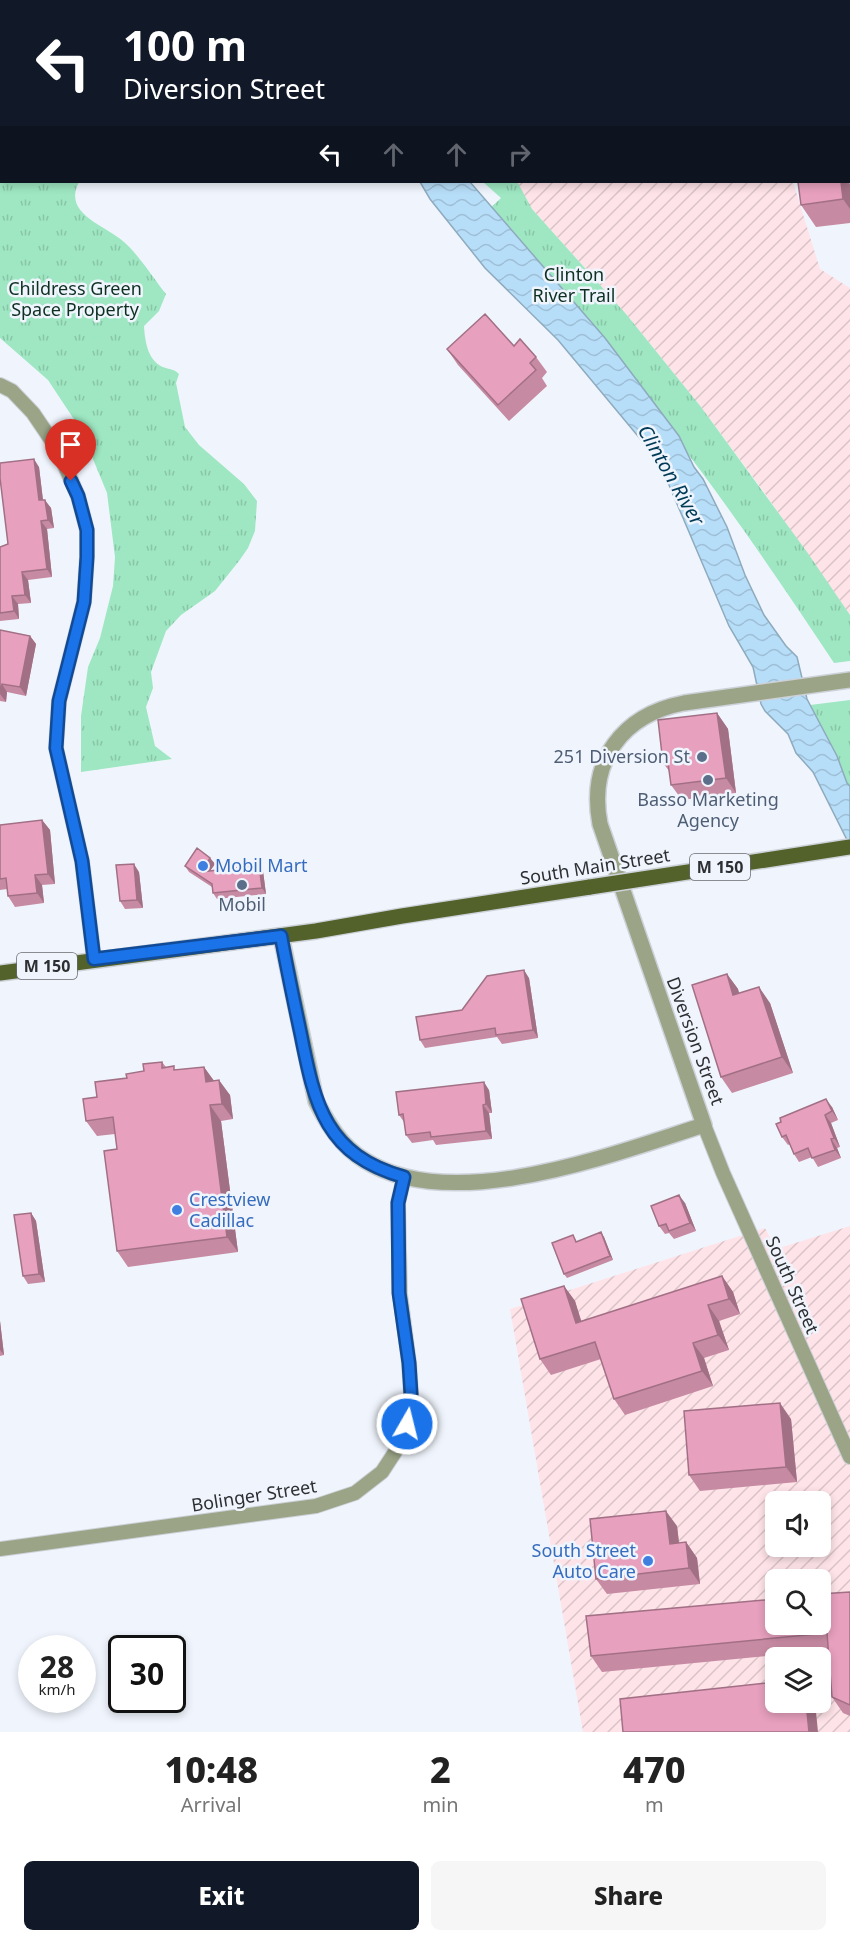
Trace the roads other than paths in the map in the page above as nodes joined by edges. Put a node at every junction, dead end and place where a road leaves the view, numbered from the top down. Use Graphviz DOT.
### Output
graph roads {
  1 [pos="0,385"];
  2 [pos="850,681"];
  3 [pos="850,847"];
  4 [pos="281,936"];
  5 [pos="94,959"];
  6 [pos="0,973"];
  7 [pos="704,1125"];
  8 [pos="404,1177"];
  9 [pos="850,1457"];
  10 [pos="0,1549"];
  1 -- 5 [label="street"];
  2 -- 7 [label="street, Diversion Street"];
  3 -- 4 [label="main road, South Main Street / M 150, bridge"];
  4 -- 5 [label="main road, M 150"];
  4 -- 8 [label="street, Diversion Street"];
  5 -- 6 [label="main road, M 150"];
  7 -- 8 [label="street, Diversion Street"];
  7 -- 9 [label="street, South Street"];
  8 -- 10 [label="street, Bolinger Street"];
}
